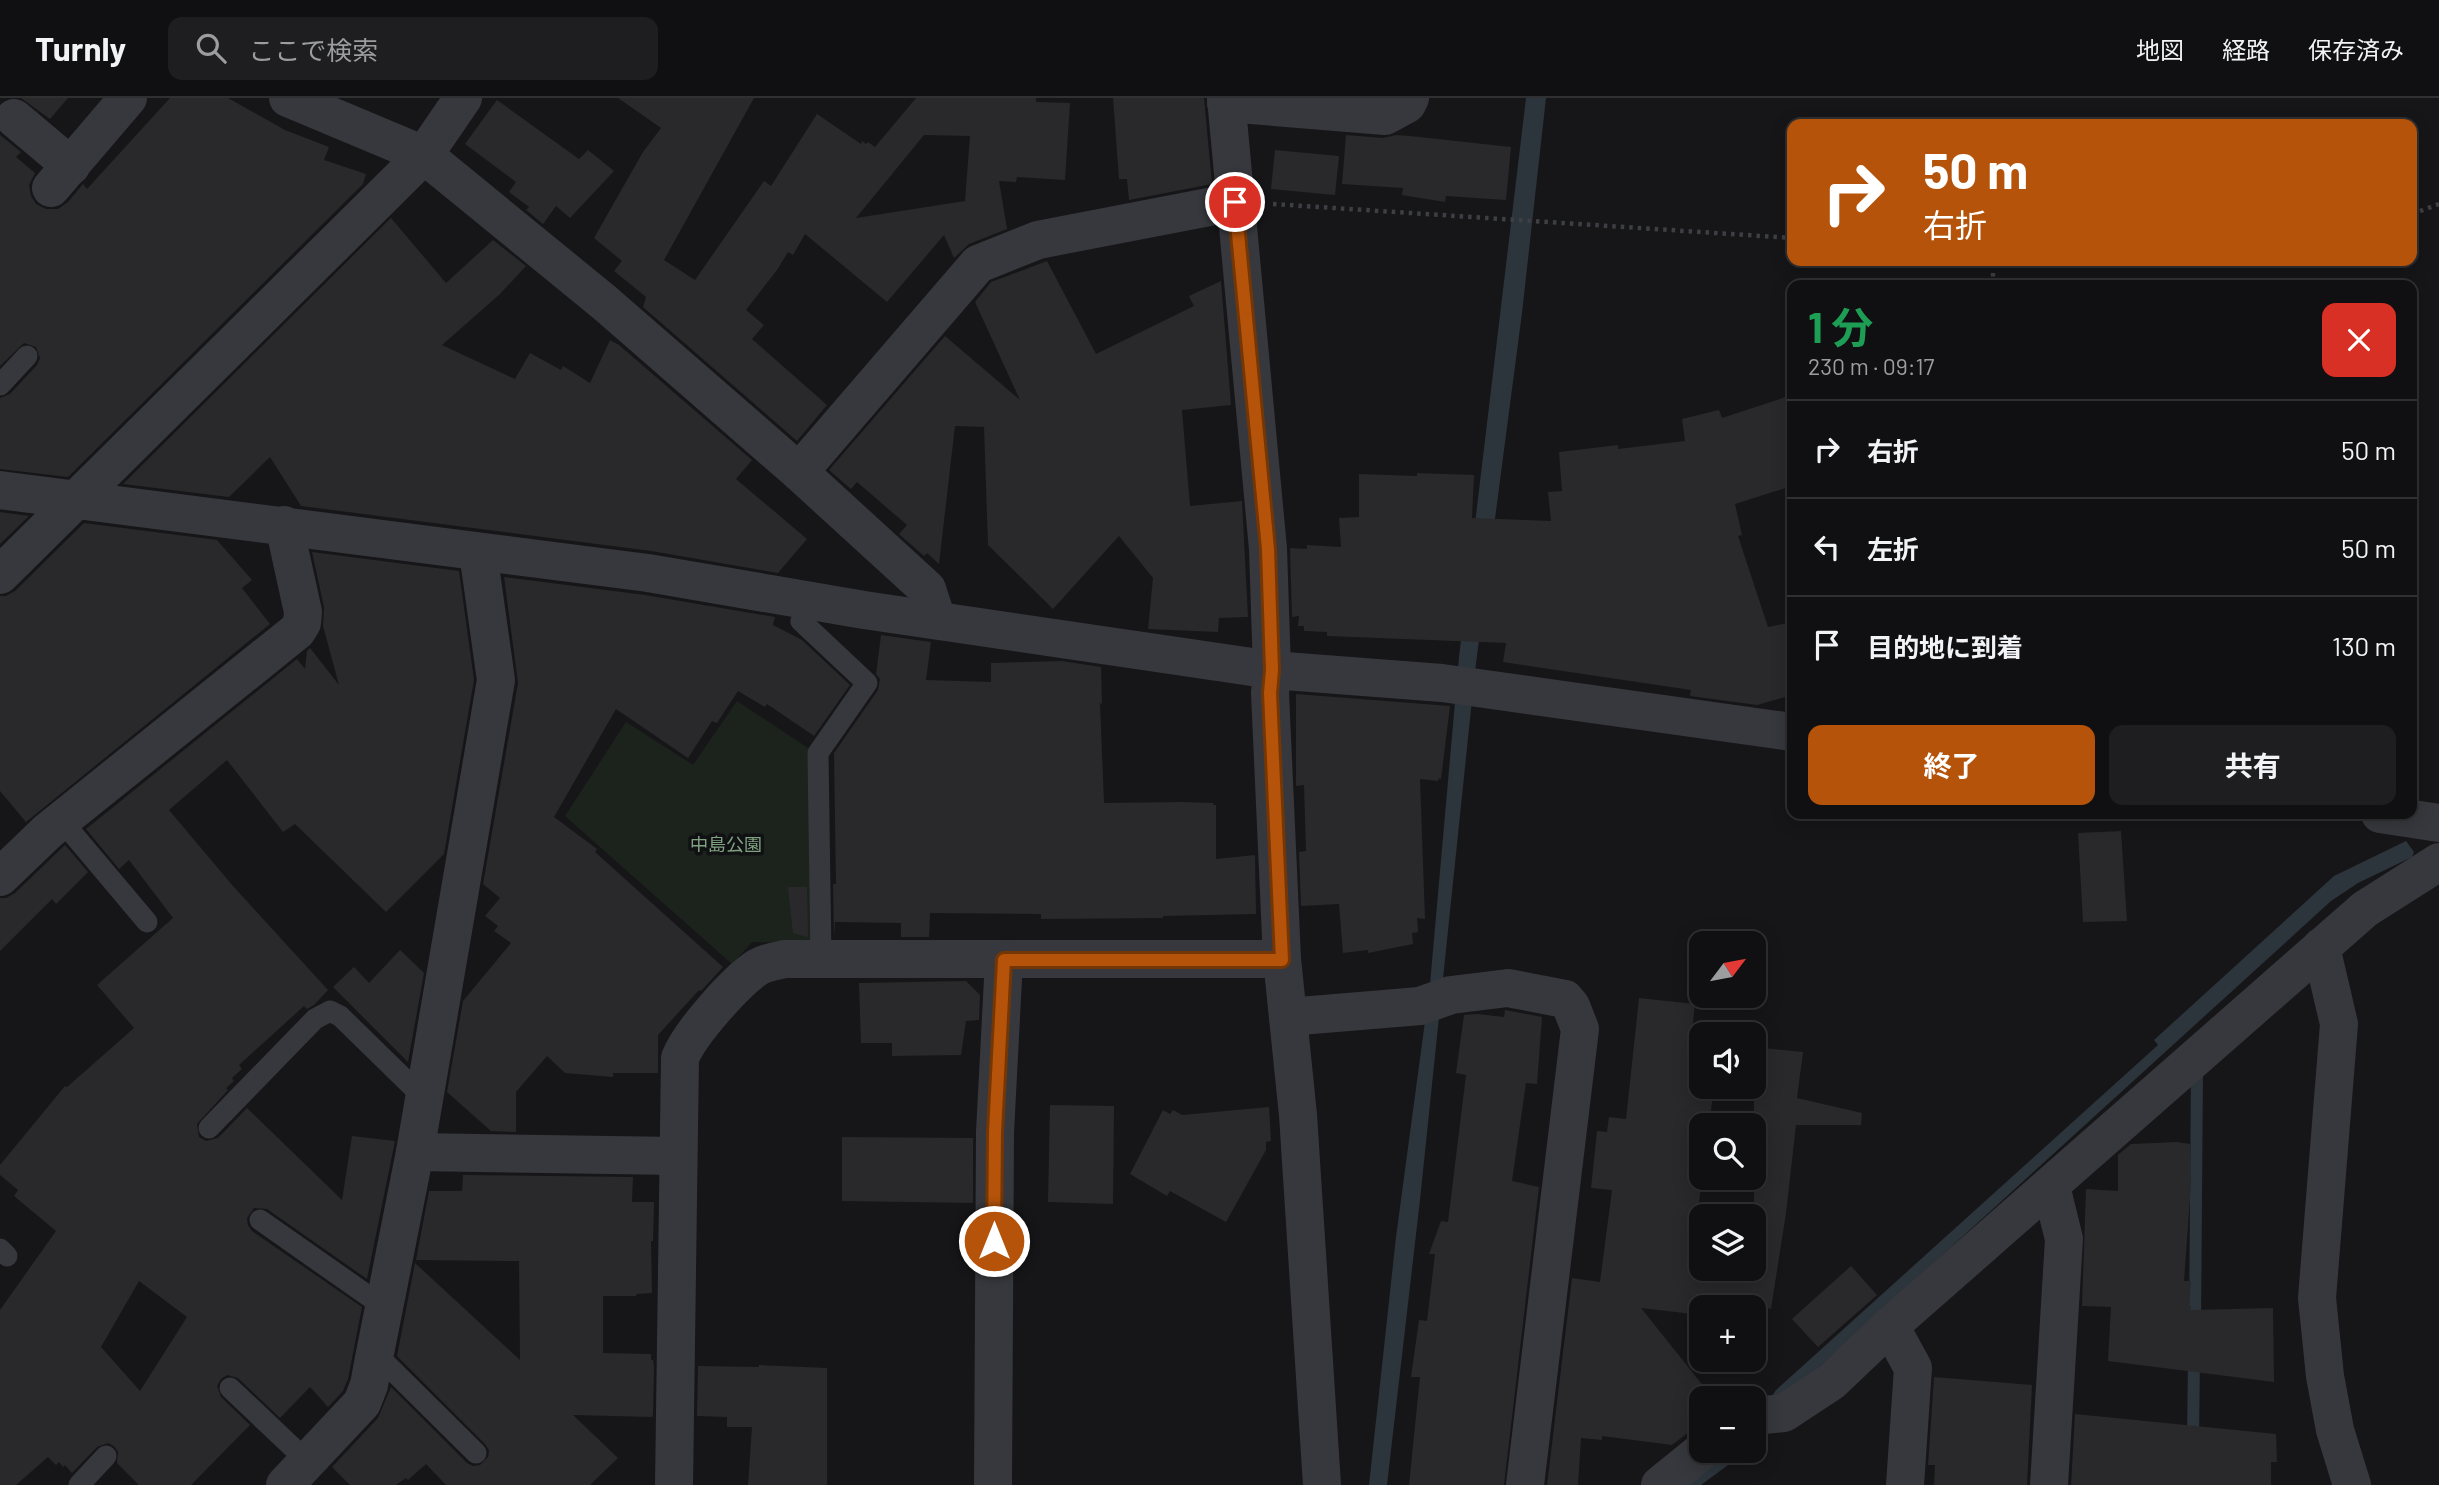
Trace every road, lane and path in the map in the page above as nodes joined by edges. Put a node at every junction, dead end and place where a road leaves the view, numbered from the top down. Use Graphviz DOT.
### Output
graph roads {
  1 [pos="128,98"];
  2 [pos="288,98"];
  3 [pos="463,98"];
  4 [pos="1410,98"];
  5 [pos="1226,100"];
  6 [pos="14,118"];
  7 [pos="424,155"];
  8 [pos="1235,202"];
  9 [pos="2439,204"];
  10 [pos="2417,212"];
  11 [pos="1787,238"];
  12 [pos="27,356"];
  13 [pos="0,384"];
  14 [pos="799,472"];
  15 [pos="0,490"];
  16 [pos="77,499"];
  17 [pos="284,525"];
  18 [pos="478,552"];
  19 [pos="0,575"];
  20 [pos="809,601"];
  21 [pos="937,620"];
  22 [pos="1272,670"];
  23 [pos="1787,731"];
  24 [pos="2417,819"];
  25 [pos="62,821"];
  26 [pos="2439,822"];
  27 [pos="2439,862"];
  28 [pos="0,877"];
  29 [pos="147,922"];
  30 [pos="2321,947"];
  31 [pos="821,960"];
  32 [pos="1004,960"];
  33 [pos="1282,960"];
  34 [pos="1289,1017"];
  35 [pos="425,1099"];
  36 [pos="208,1128"];
  37 [pos="415,1152"];
  38 [pos="678,1156"];
  39 [pos="2051,1186"];
  40 [pos="260,1220"];
  41 [pos="384,1307"];
  42 [pos="1890,1326"];
  43 [pos="375,1353"];
  44 [pos="230,1388"];
  45 [pos="1769,1415"];
  46 [pos="476,1452"];
  47 [pos="106,1456"];
  48 [pos="1689,1462"];
  49 [pos="296,1473"];
  50 [pos="79,1485"];
  51 [pos="674,1485"];
  52 [pos="993,1485"];
  53 [pos="1322,1485"];
  54 [pos="1525,1485"];
  55 [pos="1660,1485"];
  56 [pos="1905,1485"];
  57 [pos="2049,1485"];
  58 [pos="2352,1485"];
  1 -- 6 [label="street"];
  2 -- 7 [label="street"];
  3 -- 7 [label="street"];
  4 -- 5 [label="street"];
  5 -- 8 [label="street"];
  7 -- 14 [label="street"];
  7 -- 16 [label="street"];
  8 -- 11 [label="path"];
  8 -- 14 [label="street"];
  8 -- 22 [label="street"];
  9 -- 10 [label="path"];
  12 -- 13 [label="lane"];
  14 -- 21 [label="street"];
  15 -- 16 [label="street"];
  16 -- 17 [label="street"];
  16 -- 19 [label="street"];
  17 -- 18 [label="street"];
  17 -- 25 [label="street"];
  18 -- 20 [label="street"];
  18 -- 35 [label="street"];
  20 -- 21 [label="street"];
  20 -- 31 [label="lane"];
  21 -- 22 [label="street"];
  22 -- 23 [label="street"];
  22 -- 33 [label="street"];
  24 -- 26 [label="street"];
  25 -- 28 [label="street"];
  25 -- 29 [label="lane"];
  27 -- 30 [label="street"];
  30 -- 39 [label="street"];
  30 -- 58 [label="street"];
  31 -- 32 [label="street"];
  31 -- 38 [label="street"];
  32 -- 33 [label="street"];
  32 -- 52 [label="street"];
  33 -- 34 [label="street"];
  34 -- 53 [label="street"];
  34 -- 54 [label="street"];
  35 -- 36 [label="lane"];
  35 -- 37 [label="street"];
  37 -- 38 [label="street"];
  37 -- 41 [label="street"];
  38 -- 51 [label="street"];
  39 -- 42 [label="street"];
  39 -- 57 [label="street"];
  40 -- 41 [label="lane"];
  41 -- 43 [label="street"];
  42 -- 45 [label="street"];
  42 -- 56 [label="street"];
  43 -- 46 [label="lane"];
  43 -- 49 [label="street"];
  44 -- 49 [label="lane"];
  47 -- 50 [label="lane"];
  48 -- 55 [label="street"];
}
